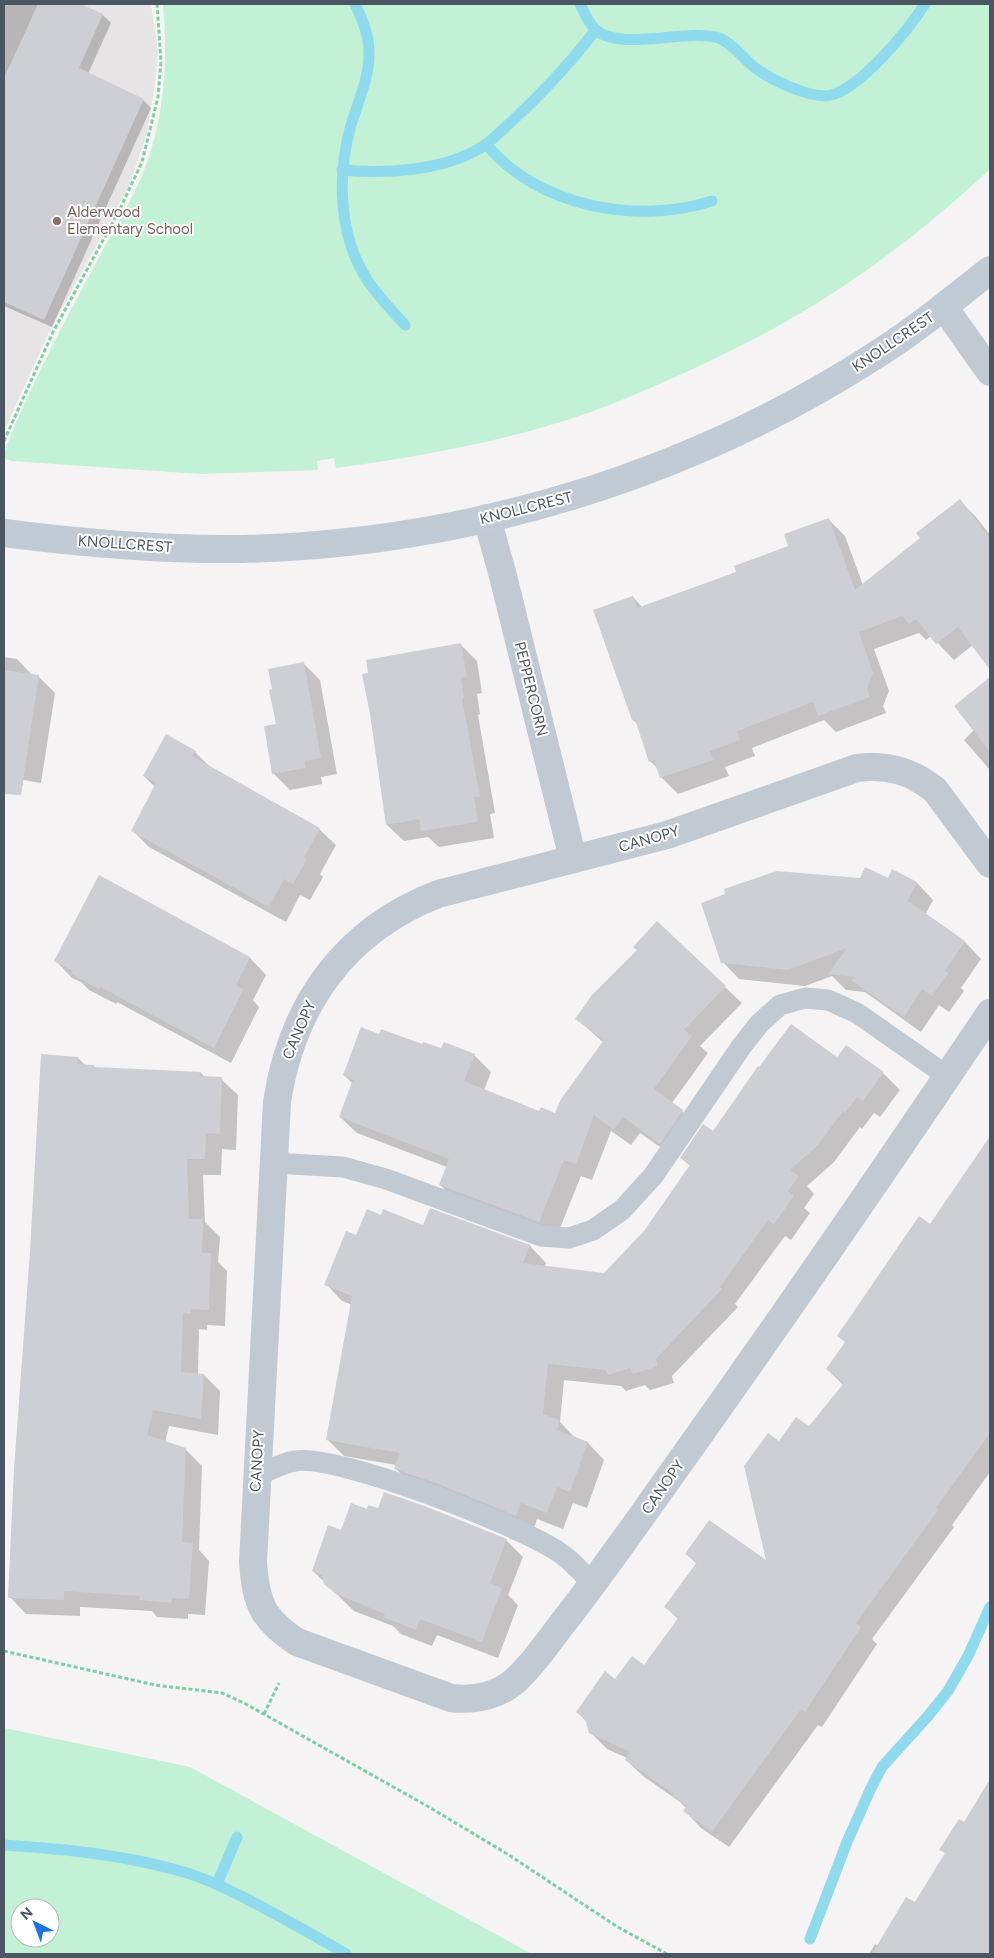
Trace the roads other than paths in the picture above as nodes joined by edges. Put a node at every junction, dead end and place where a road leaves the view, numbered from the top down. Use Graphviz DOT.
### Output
graph roads {
  1 [pos="990,270"];
  2 [pos="944,307"];
  3 [pos="990,372"];
  4 [pos="487,518"];
  5 [pos="4,533"];
  6 [pos="573,859"];
  7 [pos="990,864"];
  8 [pos="990,1013"];
  9 [pos="947,1076"];
  10 [pos="274,1163"];
  11 [pos="256,1476"];
  12 [pos="593,1584"];
  1 -- 2 [label="street, KNOLLCREST"];
  2 -- 3 [label="street"];
  2 -- 4 [label="street, KNOLLCREST"];
  4 -- 5 [label="street, KNOLLCREST"];
  4 -- 6 [label="street, PEPPERCORN"];
  6 -- 7 [label="street, CANOPY"];
  6 -- 10 [label="street, CANOPY"];
  8 -- 9 [label="street, CANOPY"];
  9 -- 10 [label="lane"];
  9 -- 12 [label="street, CANOPY"];
  10 -- 11 [label="street, CANOPY"];
  11 -- 12 [label="lane"];
  11 -- 12 [label="street, CANOPY"];
}
